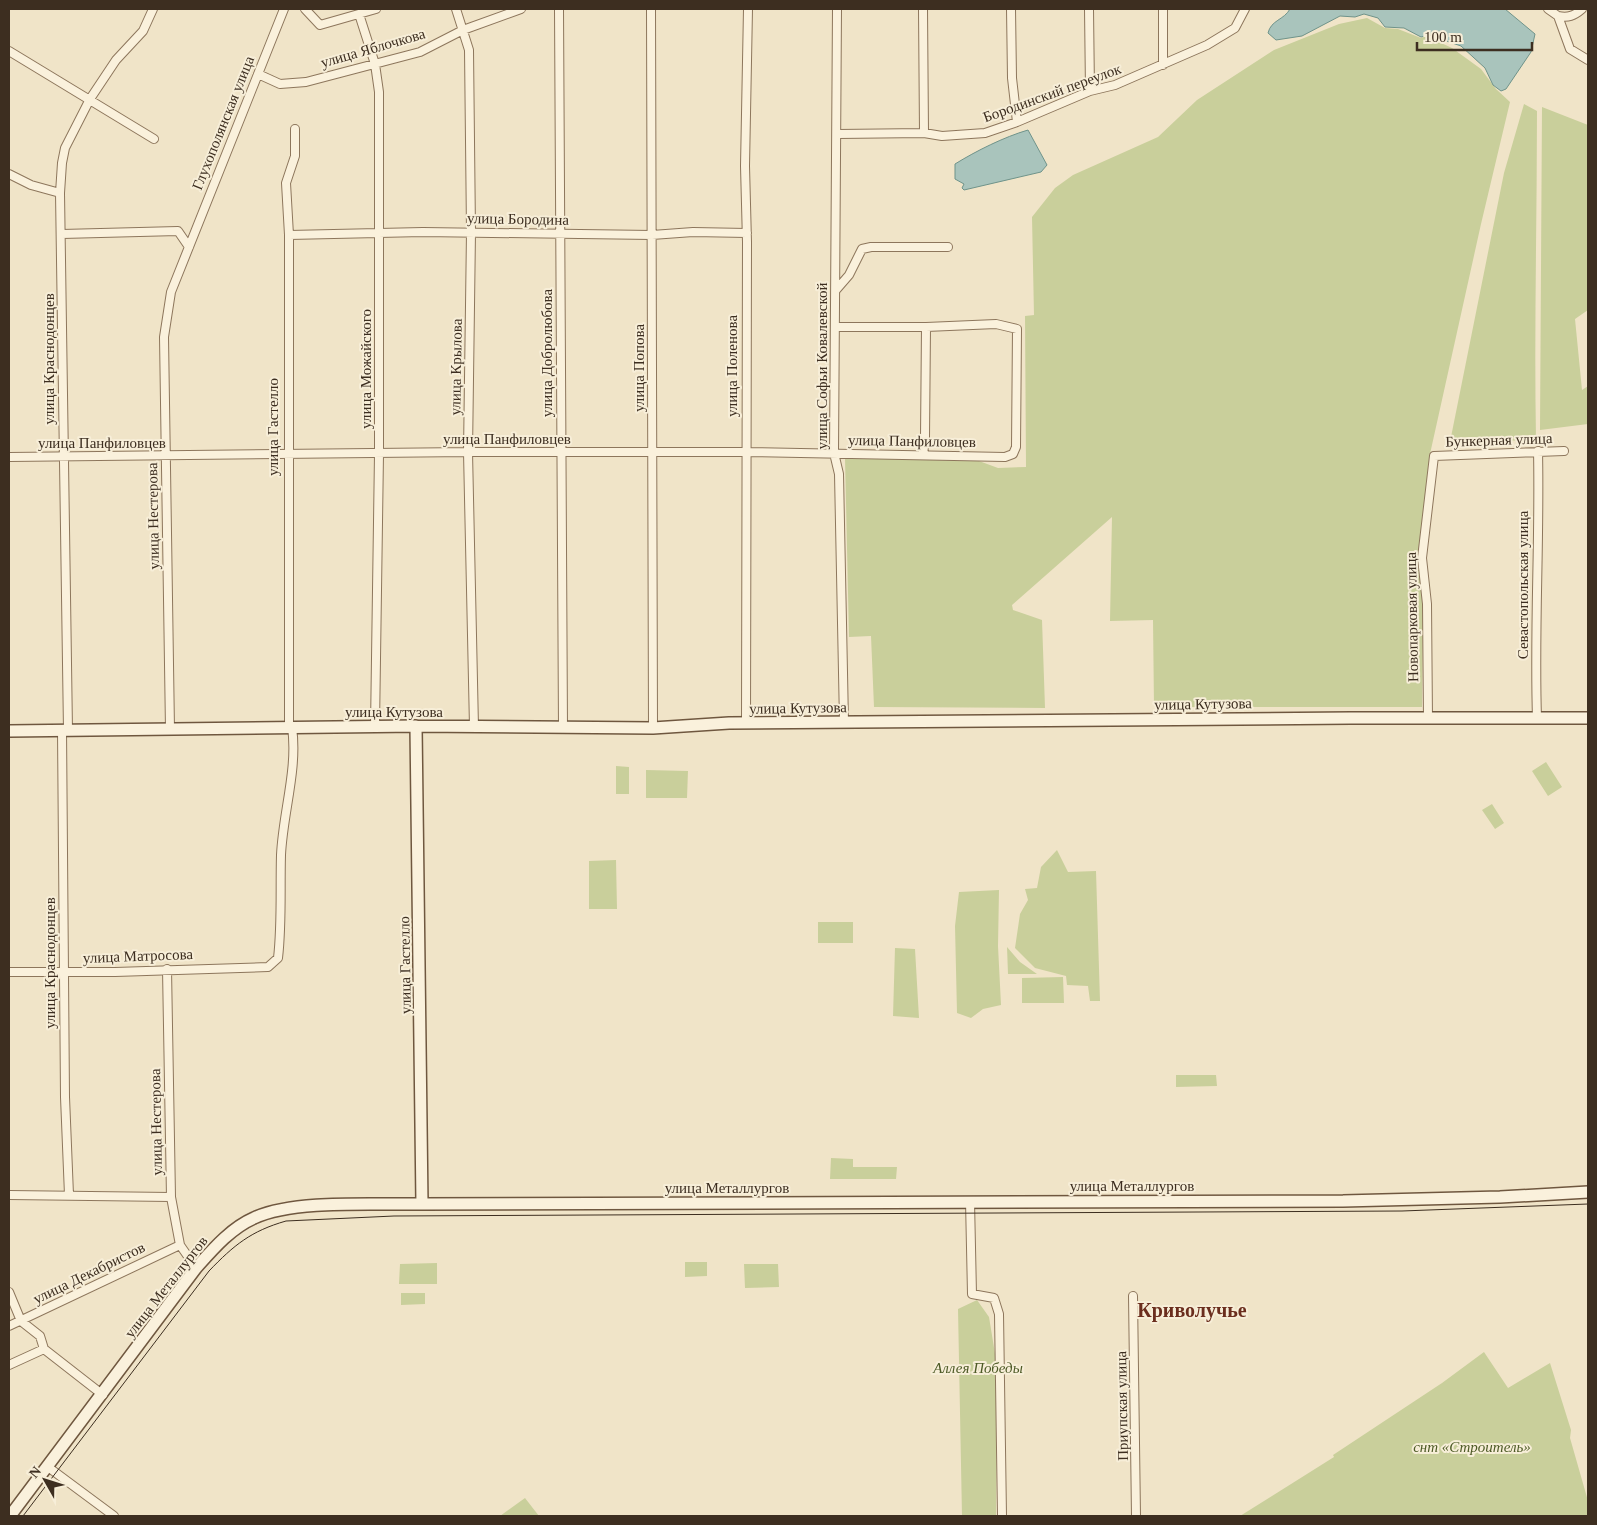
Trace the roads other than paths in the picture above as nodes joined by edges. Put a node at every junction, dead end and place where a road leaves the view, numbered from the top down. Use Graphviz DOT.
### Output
graph roads {
  1 [pos="153,9"];
  2 [pos="284,9"];
  3 [pos="305,9"];
  4 [pos="376,9"];
  5 [pos="456,9"];
  6 [pos="521,9"];
  7 [pos="559,9"];
  8 [pos="651,9"];
  9 [pos="748,9"];
  10 [pos="837,9"];
  11 [pos="923,9"];
  12 [pos="1012,9"];
  13 [pos="1089,9"];
  14 [pos="1163,9"];
  15 [pos="1245,9"];
  16 [pos="1548,9"];
  17 [pos="1582,9"];
  18 [pos="359,14"];
  19 [pos="1558,16"];
  20 [pos="463,30"];
  21 [pos="9,51"];
  22 [pos="1588,60"];
  23 [pos="375,64"];
  24 [pos="1163,65"];
  25 [pos="258,74"];
  26 [pos="1090,91"];
  27 [pos="90,99"];
  28 [pos="1017,122"];
  29 [pos="295,129"];
  30 [pos="924,133"];
  31 [pos="838,134"];
  32 [pos="154,139"];
  33 [pos="9,174"];
  34 [pos="60,193"];
  35 [pos="471,232"];
  36 [pos="560,233"];
  37 [pos="747,233"];
  38 [pos="62,234"];
  39 [pos="380,234"];
  40 [pos="289,235"];
  41 [pos="652,235"];
  42 [pos="189,247"];
  43 [pos="948,247"];
  44 [pos="836,290"];
  45 [pos="836,327"];
  46 [pos="926,327"];
  47 [pos="1538,451"];
  48 [pos="468,452"];
  49 [pos="745,452"];
  50 [pos="1564,452"];
  51 [pos="561,453"];
  52 [pos="653,453"];
  53 [pos="834,453"];
  54 [pos="379,454"];
  55 [pos="288,455"];
  56 [pos="923,455"];
  57 [pos="1434,456"];
  58 [pos="9,457"];
  59 [pos="166,457"];
  60 [pos="63,458"];
  61 [pos="1537,718"];
  62 [pos="1588,718"];
  63 [pos="1428,719"];
  64 [pos="844,722"];
  65 [pos="746,724"];
  66 [pos="375,726"];
  67 [pos="416,726"];
  68 [pos="290,727"];
  69 [pos="474,727"];
  70 [pos="563,728"];
  71 [pos="653,728"];
  72 [pos="170,729"];
  73 [pos="65,730"];
  74 [pos="9,731"];
  75 [pos="268,967"];
  76 [pos="167,969"];
  77 [pos="9,972"];
  78 [pos="64,972"];
  79 [pos="1588,1192"];
  80 [pos="9,1195"];
  81 [pos="69,1195"];
  82 [pos="171,1197"];
  83 [pos="970,1201"];
  84 [pos="422,1204"];
  85 [pos="180,1244"];
  86 [pos="196,1268"];
  87 [pos="9,1292"];
  88 [pos="1133,1296"];
  89 [pos="21,1321"];
  90 [pos="9,1326"];
  91 [pos="44,1349"];
  92 [pos="9,1365"];
  93 [pos="103,1395"];
  94 [pos="48,1467"];
  95 [pos="10,1516"];
  96 [pos="114,1516"];
  97 [pos="1002,1516"];
  98 [pos="1136,1516"];
  1 -- 27 [label="street, улица Краснодонцев"];
  2 -- 25 [label="street, Глухополянская улица"];
  3 -- 18 [label="street"];
  4 -- 18 [label="street"];
  5 -- 20 [label="street, улица Крылова"];
  6 -- 20 [label="street, улица Яблочкова"];
  7 -- 36 [label="street, улица Добролюбова"];
  8 -- 41 [label="street, улица Попова"];
  9 -- 37 [label="street, улица Поленова"];
  10 -- 31 [label="street, улица Софьи Ковалевской"];
  11 -- 30 [label="street"];
  12 -- 28 [label="street"];
  13 -- 26 [label="street"];
  14 -- 24 [label="street"];
  15 -- 24 [label="street, Бородинский переулок"];
  16 -- 19 [label="street"];
  17 -- 19 [label="street"];
  18 -- 23 [label="street, улица Можайского"];
  19 -- 22 [label="street"];
  20 -- 23 [label="street, улица Яблочкова"];
  20 -- 35 [label="street, улица Крылова"];
  21 -- 27 [label="street"];
  23 -- 25 [label="street, улица Яблочкова"];
  23 -- 39 [label="street, улица Можайского"];
  24 -- 26 [label="street, Бородинский переулок"];
  25 -- 42 [label="street, Глухополянская улица"];
  26 -- 28 [label="street, Бородинский переулок"];
  27 -- 32 [label="street"];
  27 -- 34 [label="street, улица Краснодонцев"];
  28 -- 30 [label="street, Бородинский переулок"];
  29 -- 40 [label="street, улица Гастелло"];
  30 -- 31 [label="street, Бородинский переулок"];
  31 -- 44 [label="street, улица Софьи Ковалевской"];
  33 -- 34 [label="street"];
  34 -- 38 [label="street, улица Краснодонцев"];
  35 -- 36 [label="street, улица Бородина"];
  35 -- 39 [label="street, улица Бородина"];
  35 -- 48 [label="street, улица Крылова"];
  36 -- 41 [label="street, улица Бородина"];
  36 -- 51 [label="street, улица Добролюбова"];
  37 -- 41 [label="street, улица Бородина"];
  37 -- 49 [label="street, улица Поленова"];
  38 -- 42 [label="street"];
  38 -- 60 [label="street, улица Краснодонцев"];
  39 -- 40 [label="street, улица Бородина"];
  39 -- 54 [label="street, улица Можайского"];
  40 -- 55 [label="street, улица Гастелло"];
  41 -- 52 [label="street, улица Попова"];
  42 -- 59 [label="street, улица Нестерова"];
  43 -- 44 [label="street"];
  44 -- 45 [label="street, улица Софьи Ковалевской"];
  45 -- 46 [label="street"];
  45 -- 53 [label="street, улица Софьи Ковалевской"];
  46 -- 56 [label="street"];
  46 -- 56 [label="street, улица Панфиловцев"];
  47 -- 50 [label="street, Бункерная улица"];
  47 -- 57 [label="street, Бункерная улица"];
  47 -- 61 [label="street, Севастопольская улица"];
  48 -- 51 [label="street, улица Панфиловцев"];
  48 -- 54 [label="street, улица Панфиловцев"];
  48 -- 69 [label="street, улица Крылова"];
  49 -- 52 [label="street, улица Панфиловцев"];
  49 -- 53 [label="street, улица Панфиловцев"];
  49 -- 65 [label="street, улица Поленова"];
  51 -- 52 [label="street, улица Панфиловцев"];
  51 -- 70 [label="street, улица Добролюбова"];
  52 -- 71 [label="street, улица Попова"];
  53 -- 56 [label="street, улица Панфиловцев"];
  53 -- 64 [label="street, улица Софьи Ковалевской"];
  54 -- 55 [label="street, улица Панфиловцев"];
  54 -- 66 [label="street, улица Можайского"];
  55 -- 59 [label="street, улица Панфиловцев"];
  55 -- 68 [label="street, улица Гастелло"];
  57 -- 63 [label="street, Новопарковая улица"];
  58 -- 60 [label="street, улица Панфиловцев"];
  59 -- 60 [label="street, улица Панфиловцев"];
  59 -- 72 [label="street, улица Нестерова"];
  60 -- 73 [label="street, улица Краснодонцев"];
  61 -- 62 [label="main road, улица Кутузова"];
  61 -- 63 [label="main road, улица Кутузова"];
  63 -- 64 [label="main road, улица Кутузова"];
  64 -- 65 [label="main road, улица Кутузова"];
  65 -- 71 [label="main road, улица Кутузова"];
  66 -- 67 [label="main road, улица Кутузова"];
  66 -- 68 [label="main road, улица Кутузова"];
  67 -- 69 [label="main road, улица Кутузова"];
  67 -- 84 [label="main road, улица Гастелло"];
  68 -- 72 [label="main road, улица Кутузова"];
  68 -- 75 [label="street, улица Гастелло"];
  69 -- 70 [label="main road, улица Кутузова"];
  70 -- 71 [label="main road, улица Кутузова"];
  72 -- 73 [label="main road, улица Кутузова"];
  73 -- 74 [label="main road, улица Кутузова"];
  73 -- 78 [label="street, улица Краснодонцев"];
  75 -- 76 [label="street, улица Матросова"];
  76 -- 78 [label="street, улица Матросова"];
  76 -- 82 [label="street, улица Нестерова"];
  77 -- 78 [label="street, улица Матросова"];
  78 -- 81 [label="street, улица Краснодонцев"];
  79 -- 83 [label="main road, улица Металлургов"];
  80 -- 81 [label="street"];
  81 -- 82 [label="street"];
  82 -- 85 [label="street, улица Нестерова"];
  83 -- 84 [label="main road, улица Металлургов"];
  83 -- 97 [label="street"];
  84 -- 86 [label="main road, улица Металлургов"];
  85 -- 86 [label="street, улица Нестерова"];
  85 -- 89 [label="street, улица Декабристов"];
  86 -- 93 [label="main road, улица Металлургов"];
  87 -- 89 [label="street"];
  88 -- 98 [label="street, Приупская улица"];
  89 -- 90 [label="street, улица Декабристов"];
  89 -- 91 [label="street"];
  91 -- 92 [label="street"];
  91 -- 93 [label="street"];
  93 -- 94 [label="main road, улица Металлургов"];
  94 -- 95 [label="main road, улица Металлургов"];
  94 -- 96 [label="street"];
}
